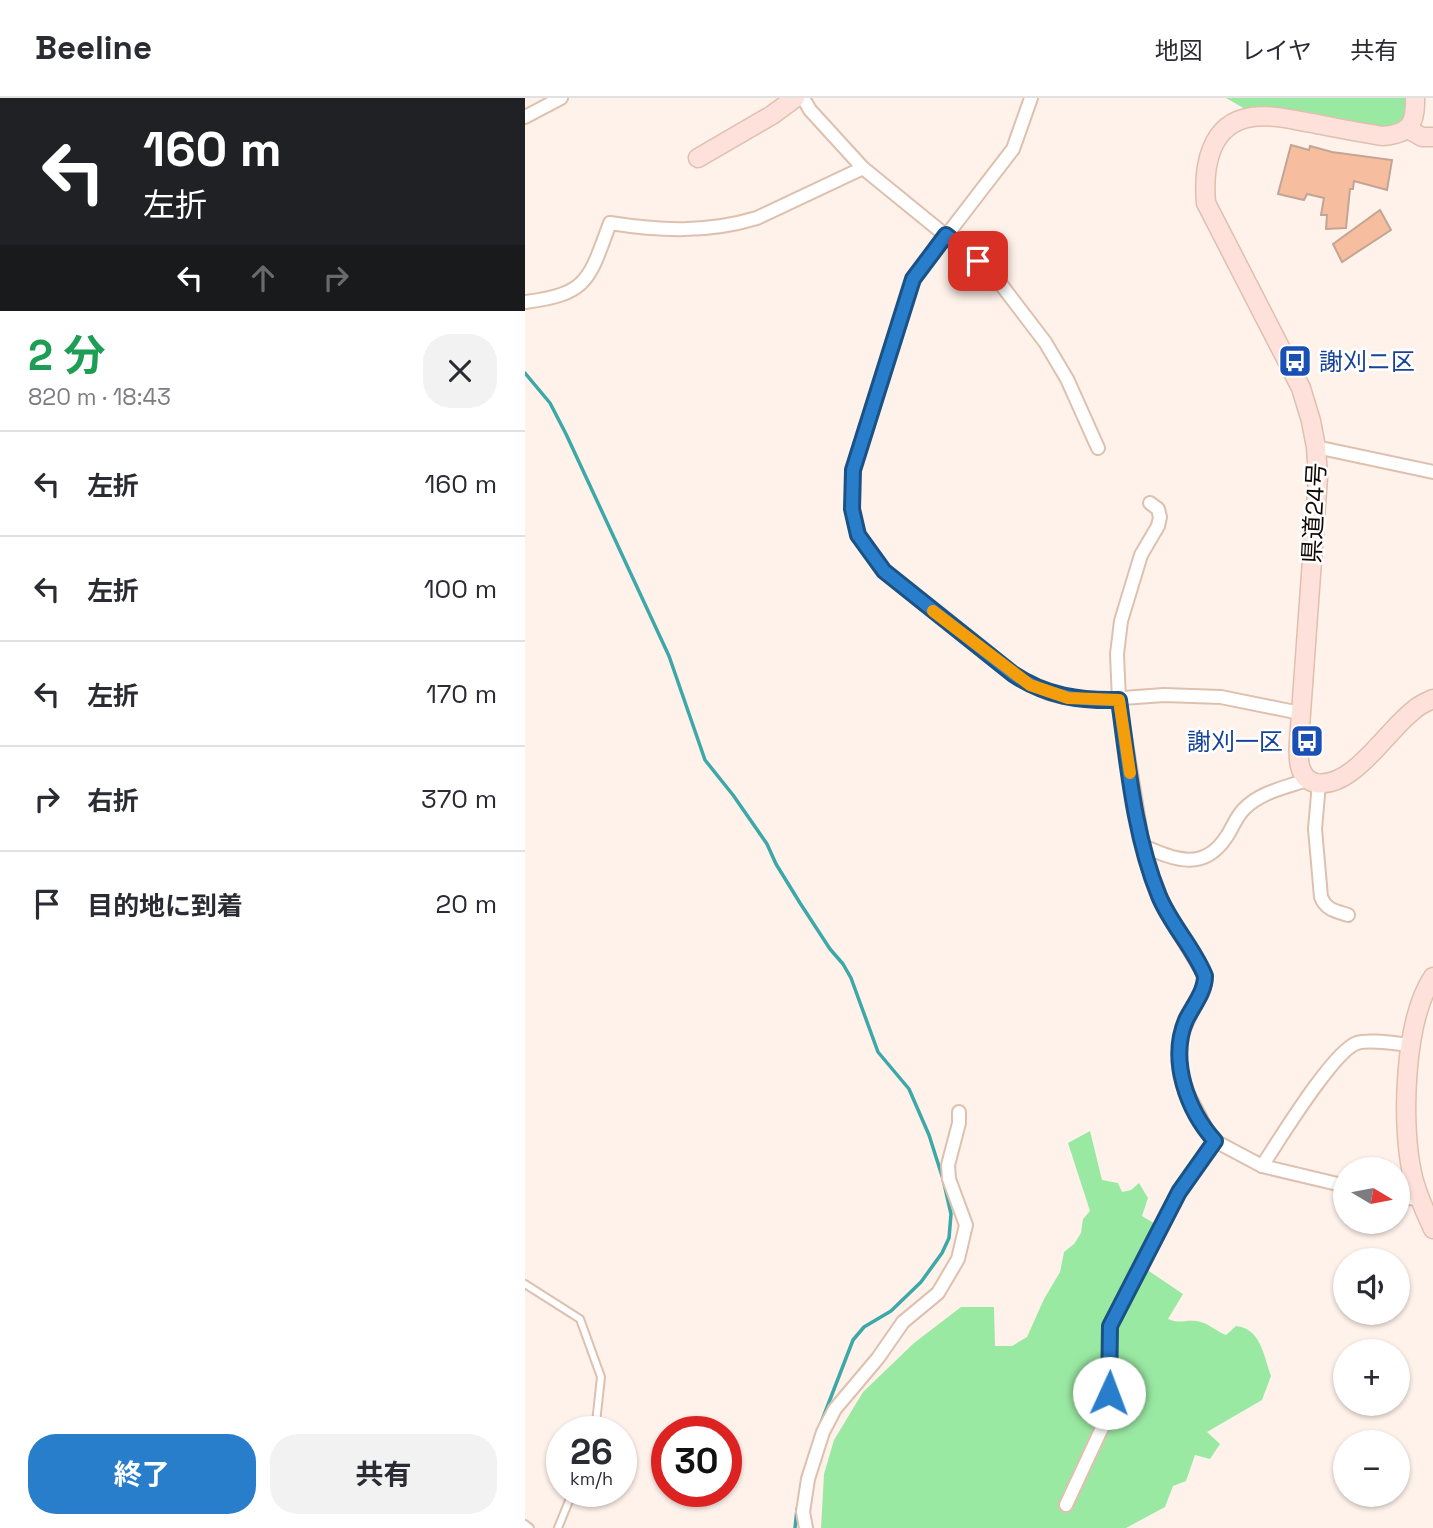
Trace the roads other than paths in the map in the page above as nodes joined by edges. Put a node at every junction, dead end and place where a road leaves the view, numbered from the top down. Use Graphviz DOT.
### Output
graph roads {
  1 [pos="561,98"];
  2 [pos="795,98"];
  3 [pos="803,98"];
  4 [pos="1031,98"];
  5 [pos="1415,98"];
  6 [pos="525,117"];
  7 [pos="1408,129"];
  8 [pos="1433,137"];
  9 [pos="698,158"];
  10 [pos="863,168"];
  11 [pos="946,235"];
  12 [pos="525,302"];
  13 [pos="1098,447"];
  14 [pos="1316,447"];
  15 [pos="1433,472"];
  16 [pos="1150,503"];
  17 [pos="1433,699"];
  18 [pos="1119,700"];
  19 [pos="1300,713"];
  20 [pos="1313,781"];
  21 [pos="1143,846"];
  22 [pos="1348,915"];
  23 [pos="1433,977"];
  24 [pos="1412,1045"];
  25 [pos="959,1112"];
  26 [pos="1215,1141"];
  27 [pos="1262,1166"];
  28 [pos="1333,1183"];
  29 [pos="1411,1198"];
  30 [pos="1420,1199"];
  31 [pos="1433,1229"];
  32 [pos="525,1284"];
  33 [pos="597,1416"];
  34 [pos="1066,1505"];
  35 [pos="567,1507"];
  36 [pos="525,1524"];
  37 [pos="530,1528"];
  38 [pos="558,1528"];
  39 [pos="806,1528"];
  1 -- 6 [label="street"];
  2 -- 9 [label="main road"];
  3 -- 10 [label="street"];
  4 -- 11 [label="street"];
  5 -- 7 [label="main road"];
  7 -- 8 [label="main road"];
  7 -- 14 [label="main road, 県道24号"];
  10 -- 11 [label="street"];
  10 -- 12 [label="street"];
  11 -- 13 [label="street"];
  11 -- 18 [label="street"];
  14 -- 15 [label="street"];
  14 -- 19 [label="main road, 県道24号"];
  16 -- 18 [label="street"];
  17 -- 20 [label="main road"];
  18 -- 19 [label="street"];
  18 -- 21 [label="street"];
  19 -- 20 [label="main road, 県道24号"];
  20 -- 21 [label="street"];
  20 -- 22 [label="street"];
  21 -- 26 [label="street"];
  23 -- 24 [label="main road"];
  24 -- 27 [label="street"];
  24 -- 30 [label="main road"];
  25 -- 39 [label="street"];
  26 -- 27 [label="street"];
  26 -- 34 [label="street"];
  27 -- 28 [label="street"];
  29 -- 30 [label="street"];
  30 -- 31 [label="main road"];
  32 -- 33 [label="lane"];
  35 -- 38 [label="lane"];
  36 -- 37 [label="lane"];
}
